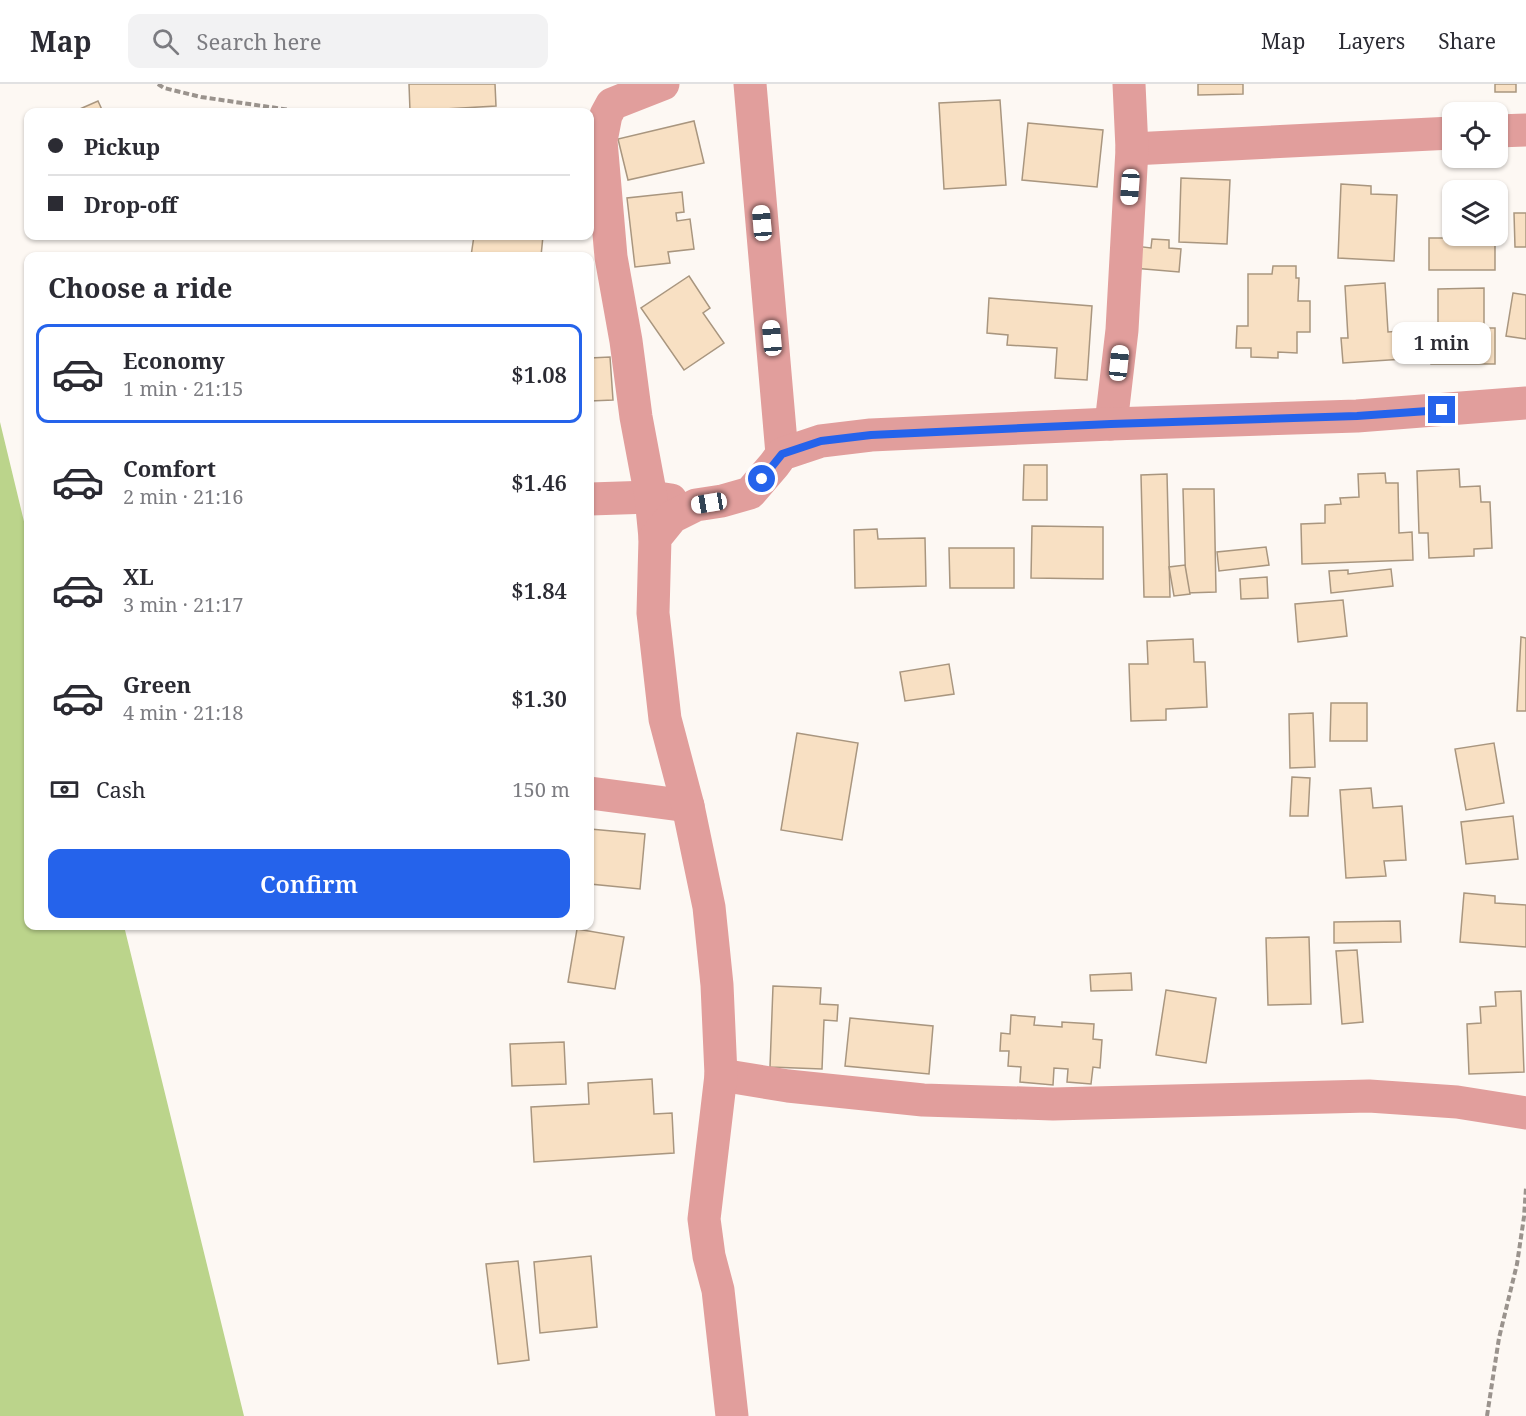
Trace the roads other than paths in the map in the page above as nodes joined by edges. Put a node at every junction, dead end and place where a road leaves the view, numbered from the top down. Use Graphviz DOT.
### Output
graph roads {
  1 [pos="663,84"];
  2 [pos="750,84"];
  3 [pos="1129,84"];
  4 [pos="608,94"];
  5 [pos="1526,130"];
  6 [pos="1508,131"];
  7 [pos="1442,134"];
  8 [pos="1132,149"];
  9 [pos="1526,403"];
  10 [pos="1111,424"];
  11 [pos="782,454"];
  12 [pos="651,496"];
  13 [pos="594,499"];
  14 [pos="696,505"];
  15 [pos="655,538"];
  16 [pos="594,794"];
  17 [pos="688,806"];
  18 [pos="721,1075"];
  19 [pos="1526,1113"];
  20 [pos="732,1416"];
  1 -- 4 [label="street"];
  2 -- 11 [label="street"];
  3 -- 8 [label="street"];
  4 -- 12 [label="street"];
  5 -- 6 [label="street"];
  7 -- 8 [label="street"];
  8 -- 10 [label="street"];
  9 -- 10 [label="street"];
  10 -- 11 [label="street"];
  11 -- 14 [label="street"];
  12 -- 13 [label="street"];
  12 -- 14 [label="street"];
  12 -- 15 [label="street"];
  14 -- 15 [label="street"];
  15 -- 17 [label="street"];
  16 -- 17 [label="street"];
  17 -- 18 [label="street"];
  18 -- 19 [label="street"];
  18 -- 20 [label="street"];
}
